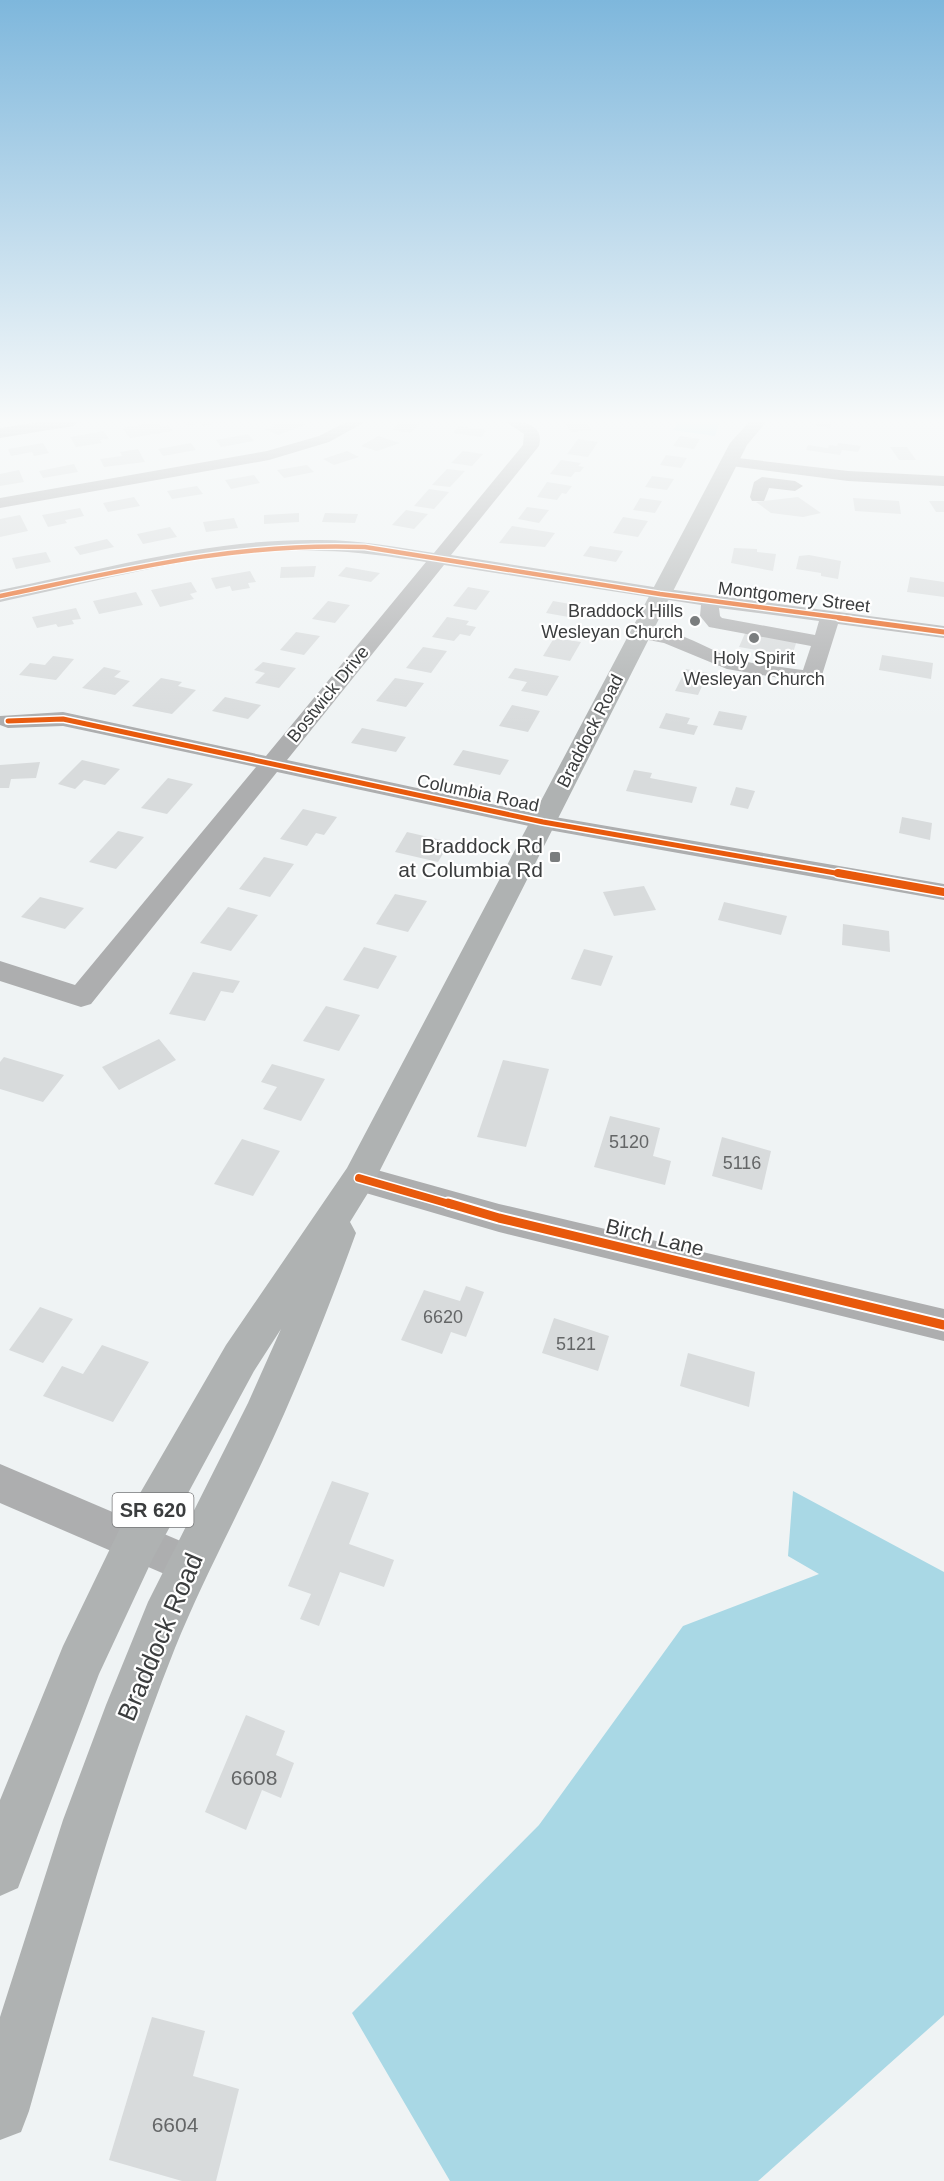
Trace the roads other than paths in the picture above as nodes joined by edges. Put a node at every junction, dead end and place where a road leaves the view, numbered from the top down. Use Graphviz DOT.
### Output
graph roads {
  1 [pos="468,523"];
  2 [pos="696,523"];
  3 [pos="439,558"];
  4 [pos="660,594"];
  5 [pos="0,596"];
  6 [pos="711,601"];
  7 [pos="830,617"];
  8 [pos="944,632"];
  9 [pos="640,633"];
  10 [pos="821,642"];
  11 [pos="8,721"];
  12 [pos="271,765"];
  13 [pos="543,822"];
  14 [pos="944,892"];
  15 [pos="0,971"];
  16 [pos="359,1178"];
  17 [pos="944,1325"];
  18 [pos="0,1483"];
  19 [pos="137,1542"];
  20 [pos="190,1565"];
  21 [pos="0,1870"];
  22 [pos="0,2111"];
  1 -- 3 [label="street, Bostwick Drive"];
  2 -- 4 [label="main road, Braddock Road / SR 620"];
  3 -- 4 [label="street, Montgomery Street"];
  3 -- 5 [label="street, Montgomery Street"];
  3 -- 12 [label="street, Bostwick Drive"];
  4 -- 6 [label="street, Montgomery Street"];
  4 -- 9 [label="main road, Braddock Road / SR 620"];
  6 -- 7 [label="street, Montgomery Street"];
  6 -- 10 [label="street"];
  7 -- 8 [label="street, Montgomery Street"];
  7 -- 10 [label="street"];
  9 -- 10 [label="street"];
  9 -- 13 [label="main road, Braddock Road / SR 620"];
  11 -- 12 [label="street, Columbia Road"];
  12 -- 13 [label="street, Columbia Road"];
  12 -- 15 [label="street, Bostwick Drive"];
  13 -- 14 [label="street, Columbia Road"];
  13 -- 16 [label="main road, Braddock Road / SR 620"];
  16 -- 17 [label="street, Birch Lane"];
  16 -- 19 [label="main road, Braddock Road / SR 620"];
  16 -- 20 [label="main road, Braddock Road / SR 620"];
  18 -- 19 [label="street"];
  19 -- 20 [label="street"];
  19 -- 21 [label="main road, Braddock Road / SR 620"];
  20 -- 22 [label="main road, Braddock Road / SR 620"];
}
